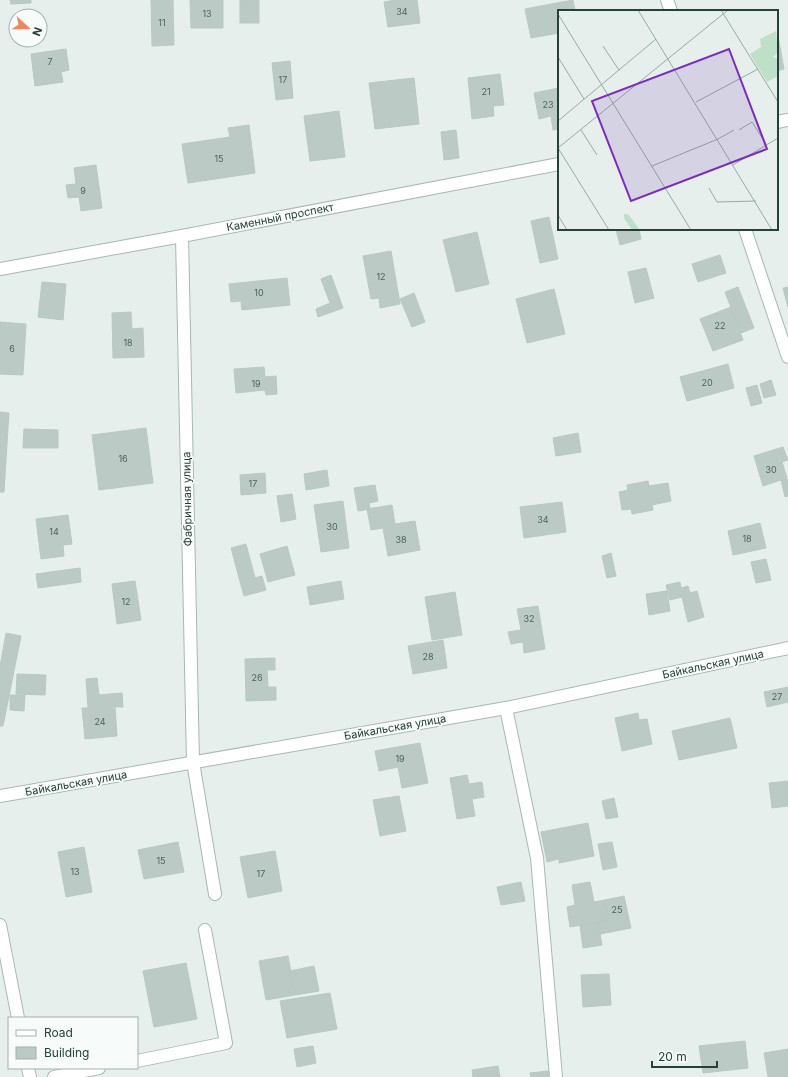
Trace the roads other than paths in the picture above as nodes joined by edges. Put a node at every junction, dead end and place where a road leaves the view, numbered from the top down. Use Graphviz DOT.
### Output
graph roads {
  1 [pos="667,0"];
  2 [pos="671,10"];
  3 [pos="788,120"];
  4 [pos="778,122"];
  5 [pos="558,164"];
  6 [pos="745,230"];
  7 [pos="182,236"];
  8 [pos="0,269"];
  9 [pos="788,357"];
  10 [pos="788,648"];
  11 [pos="506,708"];
  12 [pos="193,762"];
  13 [pos="0,796"];
  14 [pos="215,894"];
  15 [pos="0,925"];
  16 [pos="205,930"];
  17 [pos="18,1017"];
  18 [pos="138,1060"];
  19 [pos="94,1069"];
  20 [pos="54,1077"];
  21 [pos="556,1077"];
  1 -- 2 [label="street"];
  3 -- 4 [label="street"];
  5 -- 7 [label="street, Каменный проспект"];
  6 -- 9 [label="street"];
  7 -- 8 [label="street, Каменный проспект"];
  7 -- 12 [label="street, Фабричная улица"];
  10 -- 11 [label="street, Байкальская улица"];
  11 -- 12 [label="street, Байкальская улица"];
  11 -- 21 [label="street"];
  12 -- 13 [label="street, Байкальская улица"];
  12 -- 14 [label="street, Фабричная улица"];
  15 -- 17 [label="street"];
  16 -- 18 [label="street"];
  19 -- 20 [label="street"];
}
